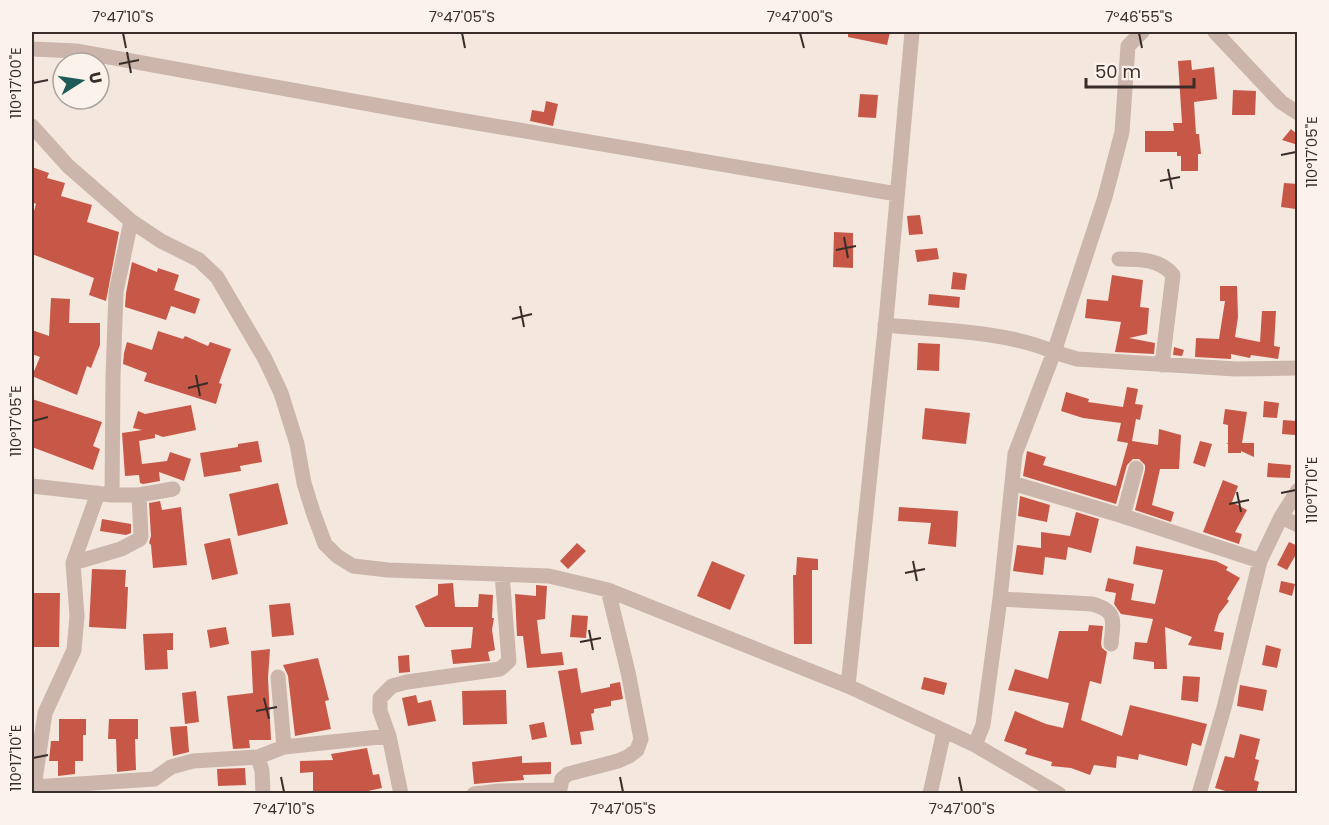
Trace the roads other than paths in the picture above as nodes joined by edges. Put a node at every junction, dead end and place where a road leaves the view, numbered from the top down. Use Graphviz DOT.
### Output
graph roads {
  1 [pos="912,32"];
  2 [pos="1142,32"];
  3 [pos="1215,32"];
  4 [pos="32,49"];
  5 [pos="1298,113"];
  6 [pos="32,126"];
  7 [pos="897,194"];
  8 [pos="132,221"];
  9 [pos="1119,259"];
  10 [pos="885,326"];
  11 [pos="1054,352"];
  12 [pos="1162,365"];
  13 [pos="1298,368"];
  14 [pos="1136,468"];
  15 [pos="1012,483"];
  16 [pos="32,486"];
  17 [pos="173,489"];
  18 [pos="1298,490"];
  19 [pos="105,494"];
  20 [pos="139,495"];
  21 [pos="1123,516"];
  22 [pos="1281,517"];
  23 [pos="1298,525"];
  24 [pos="1260,561"];
  25 [pos="72,563"];
  26 [pos="502,574"];
  27 [pos="608,590"];
  28 [pos="1000,599"];
  29 [pos="1111,644"];
  30 [pos="278,677"];
  31 [pos="848,686"];
  32 [pos="38,712"];
  33 [pos="944,731"];
  34 [pos="389,736"];
  35 [pos="975,744"];
  36 [pos="284,747"];
  37 [pos="258,757"];
  38 [pos="33,790"];
  39 [pos="559,792"];
  40 [pos="263,794"];
  41 [pos="401,794"];
  42 [pos="474,794"];
  43 [pos="930,794"];
  44 [pos="1059,794"];
  45 [pos="1198,794"];
  1 -- 7 [label="street"];
  2 -- 11 [label="street"];
  3 -- 5 [label="street"];
  4 -- 7 [label="street"];
  6 -- 8 [label="street"];
  7 -- 10 [label="street"];
  8 -- 19 [label="street"];
  8 -- 26 [label="street"];
  9 -- 12 [label="street"];
  10 -- 11 [label="street"];
  10 -- 31 [label="street"];
  11 -- 12 [label="street"];
  11 -- 15 [label="street"];
  12 -- 13 [label="street"];
  14 -- 21 [label="street"];
  15 -- 21 [label="street"];
  15 -- 28 [label="street"];
  16 -- 19 [label="street"];
  17 -- 20 [label="street"];
  18 -- 22 [label="street"];
  19 -- 20 [label="street"];
  19 -- 25 [label="street"];
  20 -- 25 [label="street"];
  21 -- 24 [label="street"];
  22 -- 23 [label="street"];
  22 -- 24 [label="street"];
  24 -- 45 [label="street"];
  25 -- 32 [label="street"];
  26 -- 27 [label="street"];
  26 -- 34 [label="street"];
  27 -- 31 [label="street"];
  27 -- 39 [label="street"];
  28 -- 29 [label="street"];
  28 -- 35 [label="street"];
  30 -- 36 [label="street"];
  31 -- 33 [label="street"];
  32 -- 38 [label="street"];
  33 -- 35 [label="street"];
  33 -- 43 [label="street"];
  34 -- 36 [label="street"];
  34 -- 41 [label="street"];
  35 -- 44 [label="street"];
  36 -- 37 [label="street"];
  37 -- 38 [label="street"];
  37 -- 40 [label="street"];
  39 -- 42 [label="street"];
}
